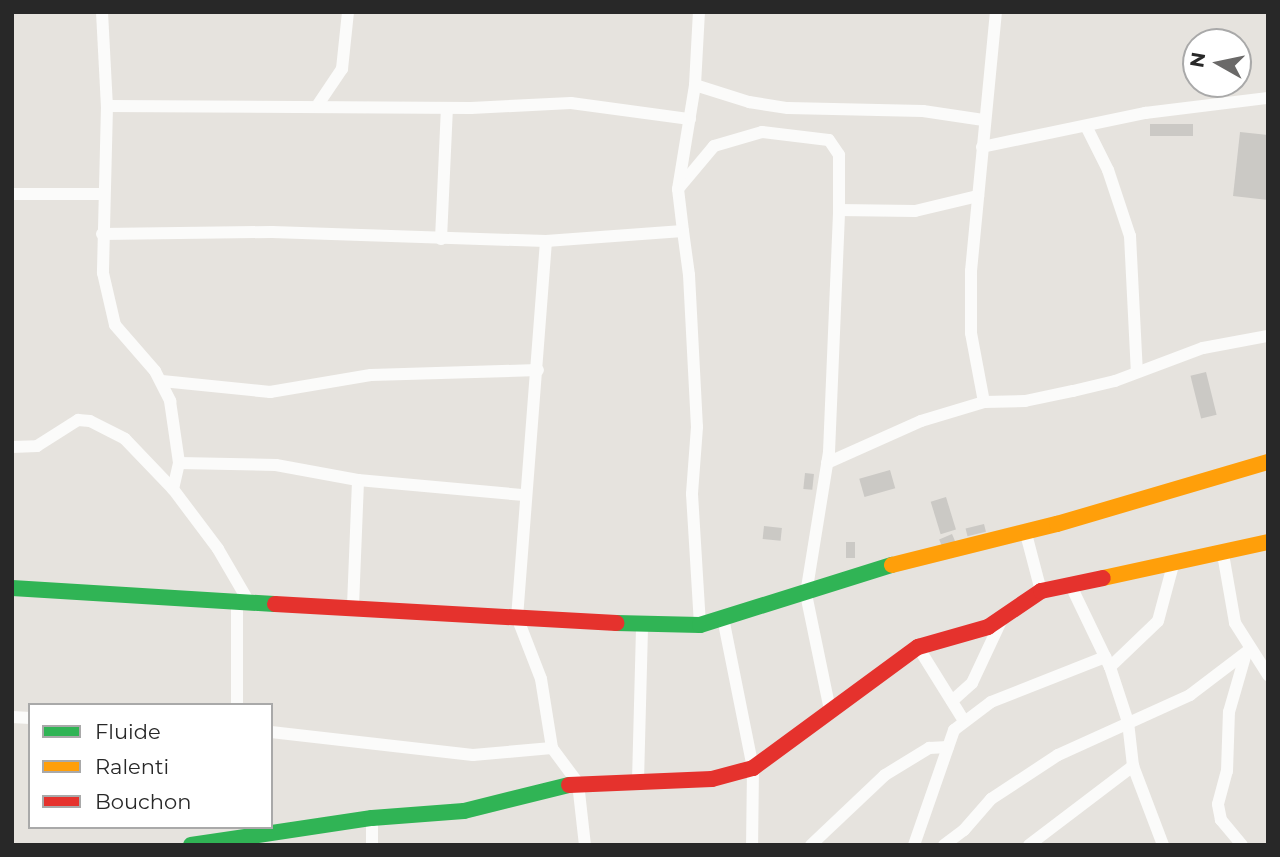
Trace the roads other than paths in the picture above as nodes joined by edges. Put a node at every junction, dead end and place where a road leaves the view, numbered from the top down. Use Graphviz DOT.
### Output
graph roads {
  1 [pos="102,12"];
  2 [pos="348,12"];
  3 [pos="699,12"];
  4 [pos="996,12"];
  5 [pos="695,85"];
  6 [pos="1268,98"];
  7 [pos="107,106"];
  8 [pos="317,106"];
  9 [pos="447,108"];
  10 [pos="690,119"];
  11 [pos="983,120"];
  12 [pos="1086,126"];
  13 [pos="982,147"];
  14 [pos="678,189"];
  15 [pos="12,194"];
  16 [pos="102,194"];
  17 [pos="978,196"];
  18 [pos="839,210"];
  19 [pos="683,231"];
  20 [pos="102,234"];
  21 [pos="441,239"];
  22 [pos="546,241"];
  23 [pos="1268,336"];
  24 [pos="538,370"];
  25 [pos="1138,372"];
  26 [pos="162,381"];
  27 [pos="984,401"];
  28 [pos="12,447"];
  29 [pos="1268,462"];
  30 [pos="179,463"];
  31 [pos="827,463"];
  32 [pos="358,480"];
  33 [pos="173,489"];
  34 [pos="524,495"];
  35 [pos="1025,530"];
  36 [pos="1268,542"];
  37 [pos="1223,554"];
  38 [pos="1173,565"];
  39 [pos="1071,586"];
  40 [pos="12,587"];
  41 [pos="1041,591"];
  42 [pos="806,594"];
  43 [pos="243,602"];
  44 [pos="353,606"];
  45 [pos="517,617"];
  46 [pos="723,618"];
  47 [pos="1002,619"];
  48 [pos="642,625"];
  49 [pos="700,625"];
  50 [pos="918,647"];
  51 [pos="1248,652"];
  52 [pos="1107,662"];
  53 [pos="1268,674"];
  54 [pos="952,701"];
  55 [pos="237,703"];
  56 [pos="830,710"];
  57 [pos="964,721"];
  58 [pos="1128,722"];
  59 [pos="273,732"];
  60 [pos="948,747"];
  61 [pos="552,748"];
  62 [pos="1133,766"];
  63 [pos="753,768"];
  64 [pos="638,781"];
  65 [pos="578,783"];
  66 [pos="372,818"];
  67 [pos="251,832"];
  68 [pos="227,842"];
  69 [pos="191,845"];
  70 [pos="372,845"];
  71 [pos="585,845"];
  72 [pos="752,845"];
  73 [pos="811,845"];
  74 [pos="914,845"];
  75 [pos="943,845"];
  76 [pos="1029,845"];
  77 [pos="1163,845"];
  78 [pos="1242,845"];
  1 -- 7 [label="street"];
  2 -- 8 [label="street"];
  3 -- 5 [label="street"];
  4 -- 11 [label="street"];
  5 -- 10 [label="street"];
  5 -- 11 [label="street"];
  6 -- 12 [label="street"];
  7 -- 8 [label="street"];
  7 -- 16 [label="street"];
  8 -- 9 [label="street"];
  9 -- 10 [label="street"];
  9 -- 21 [label="street"];
  10 -- 14 [label="street"];
  11 -- 13 [label="street"];
  12 -- 13 [label="street"];
  12 -- 25 [label="street"];
  13 -- 17 [label="street"];
  14 -- 18 [label="street"];
  14 -- 19 [label="street"];
  15 -- 16 [label="street"];
  16 -- 20 [label="street"];
  17 -- 18 [label="street"];
  17 -- 27 [label="street"];
  18 -- 31 [label="street"];
  19 -- 22 [label="street"];
  19 -- 49 [label="street"];
  20 -- 21 [label="street"];
  20 -- 26 [label="street"];
  21 -- 22 [label="street"];
  22 -- 24 [label="street"];
  23 -- 25 [label="street"];
  24 -- 26 [label="street"];
  24 -- 34 [label="street"];
  25 -- 27 [label="street"];
  26 -- 30 [label="street"];
  27 -- 31 [label="street"];
  28 -- 33 [label="street"];
  29 -- 35 [label="street"];
  30 -- 32 [label="street"];
  30 -- 33 [label="street"];
  31 -- 42 [label="street"];
  32 -- 34 [label="street"];
  32 -- 44 [label="street"];
  33 -- 43 [label="street"];
  34 -- 45 [label="street"];
  35 -- 41 [label="street"];
  35 -- 42 [label="street"];
  36 -- 37 [label="street"];
  37 -- 38 [label="street"];
  37 -- 51 [label="street"];
  38 -- 39 [label="street"];
  38 -- 52 [label="street"];
  39 -- 41 [label="street"];
  39 -- 52 [label="street"];
  40 -- 43 [label="street"];
  41 -- 47 [label="street"];
  42 -- 46 [label="street"];
  42 -- 56 [label="street"];
  43 -- 44 [label="street"];
  43 -- 55 [label="street"];
  44 -- 45 [label="street"];
  45 -- 48 [label="street"];
  45 -- 61 [label="street"];
  46 -- 49 [label="street"];
  46 -- 63 [label="street"];
  47 -- 50 [label="street"];
  47 -- 54 [label="street"];
  48 -- 49 [label="street"];
  48 -- 64 [label="street"];
  50 -- 54 [label="street"];
  50 -- 56 [label="street"];
  51 -- 53 [label="street"];
  51 -- 58 [label="street"];
  51 -- 78 [label="street"];
  52 -- 57 [label="street"];
  52 -- 58 [label="street"];
  54 -- 57 [label="street"];
  56 -- 63 [label="street"];
  57 -- 60 [label="street"];
  58 -- 62 [label="street"];
  58 -- 75 [label="street"];
  59 -- 61 [label="street"];
  60 -- 73 [label="street"];
  60 -- 74 [label="street"];
  61 -- 65 [label="street"];
  62 -- 76 [label="street"];
  62 -- 77 [label="street"];
  63 -- 64 [label="street"];
  63 -- 72 [label="street"];
  64 -- 65 [label="street"];
  65 -- 66 [label="street"];
  65 -- 71 [label="street"];
  66 -- 67 [label="street"];
  66 -- 70 [label="street"];
  67 -- 68 [label="street"];
  68 -- 69 [label="street"];
}
